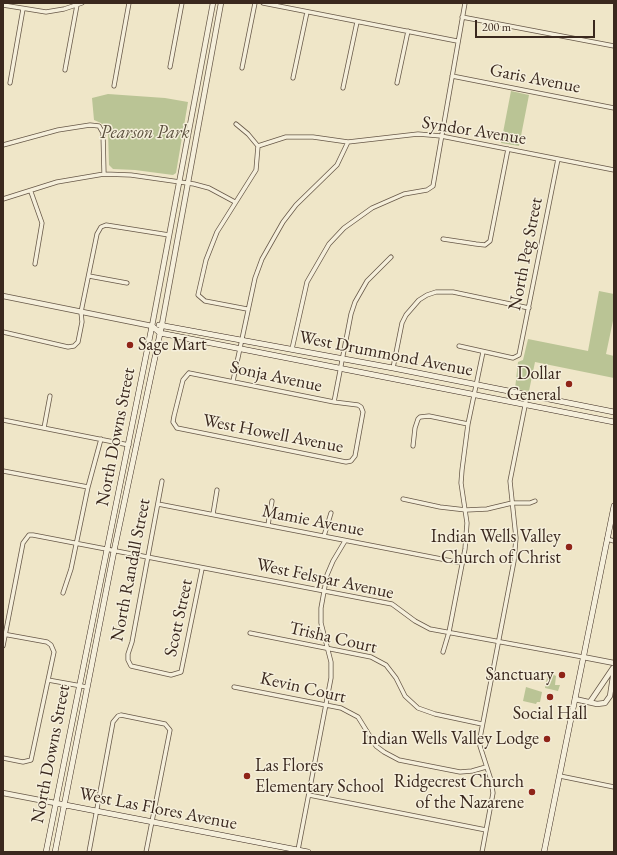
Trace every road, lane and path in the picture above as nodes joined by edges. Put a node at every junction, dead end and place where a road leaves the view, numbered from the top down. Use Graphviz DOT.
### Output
graph roads {
  1 [pos="82,3"];
  2 [pos="129,3"];
  3 [pos="182,3"];
  4 [pos="213,3"];
  5 [pos="221,3"];
  6 [pos="255,3"];
  7 [pos="263,3"];
  8 [pos="465,3"];
  9 [pos="3,5"];
  10 [pos="77,5"];
  11 [pos="23,9"];
  12 [pos="307,12"];
  13 [pos="462,17"];
  14 [pos="357,22"];
  15 [pos="408,32"];
  16 [pos="458,41"];
  17 [pos="614,46"];
  18 [pos="170,67"];
  19 [pos="242,68"];
  20 [pos="65,70"];
  21 [pos="452,76"];
  22 [pos="293,78"];
  23 [pos="10,83"];
  24 [pos="397,83"];
  25 [pos="114,86"];
  26 [pos="343,88"];
  27 [pos="614,108"];
  28 [pos="236,124"];
  29 [pos="440,136"];
  30 [pos="348,142"];
  31 [pos="3,145"];
  32 [pos="258,146"];
  33 [pos="508,149"];
  34 [pos="558,159"];
  35 [pos="614,170"];
  36 [pos="104,174"];
  37 [pos="180,182"];
  38 [pos="188,183"];
  39 [pos="31,192"];
  40 [pos="3,199"];
  41 [pos="235,202"];
  42 [pos="169,235"];
  43 [pos="443,239"];
  44 [pos="391,257"];
  45 [pos="35,264"];
  46 [pos="89,276"];
  47 [pos="126,283"];
  48 [pos="3,296"];
  49 [pos="529,308"];
  50 [pos="248,309"];
  51 [pos="81,312"];
  52 [pos="162,324"];
  53 [pos="152,326"];
  54 [pos="3,332"];
  55 [pos="160,334"];
  56 [pos="242,340"];
  57 [pos="460,346"];
  58 [pos="240,348"];
  59 [pos="292,349"];
  60 [pos="483,352"];
  61 [pos="342,359"];
  62 [pos="340,368"];
  63 [pos="393,368"];
  64 [pos="233,381"];
  65 [pos="476,386"];
  66 [pos="475,395"];
  67 [pos="50,396"];
  68 [pos="527,396"];
  69 [pos="334,402"];
  70 [pos="525,404"];
  71 [pos="614,412"];
  72 [pos="3,420"];
  73 [pos="614,422"];
  74 [pos="468,424"];
  75 [pos="44,428"];
  76 [pos="188,430"];
  77 [pos="101,439"];
  78 [pos="129,445"];
  79 [pos="413,446"];
  80 [pos="353,459"];
  81 [pos="3,471"];
  82 [pos="162,480"];
  83 [pos="88,487"];
  84 [pos="218,490"];
  85 [pos="402,499"];
  86 [pos="272,501"];
  87 [pos="535,501"];
  88 [pos="512,503"];
  89 [pos="158,504"];
  90 [pos="614,506"];
  91 [pos="466,510"];
  92 [pos="331,513"];
  93 [pos="213,514"];
  94 [pos="268,525"];
  95 [pos="324,536"];
  96 [pos="607,539"];
  97 [pos="345,540"];
  98 [pos="614,541"];
  99 [pos="77,544"];
  100 [pos="107,550"];
  101 [pos="114,551"];
  102 [pos="148,558"];
  103 [pos="462,563"];
  104 [pos="202,569"];
  105 [pos="63,592"];
  106 [pos="324,592"];
  107 [pos="449,632"];
  108 [pos="250,633"];
  109 [pos="4,634"];
  110 [pos="499,642"];
  111 [pos="3,646"];
  112 [pos="328,649"];
  113 [pos="443,652"];
  114 [pos="583,658"];
  115 [pos="614,663"];
  116 [pos="614,667"];
  117 [pos="614,670"];
  118 [pos="181,672"];
  119 [pos="48,680"];
  120 [pos="78,686"];
  121 [pos="87,687"];
  122 [pos="234,687"];
  123 [pos="575,700"];
  124 [pos="590,702"];
  125 [pos="327,705"];
  126 [pos="482,724"];
  127 [pos="3,758"];
  128 [pos="486,767"];
  129 [pos="560,776"];
  130 [pos="614,787"];
  131 [pos="3,793"];
  132 [pos="309,795"];
  133 [pos="55,803"];
  134 [pos="64,805"];
  135 [pos="97,811"];
  136 [pos="151,821"];
  137 [pos="486,830"];
  138 [pos="298,850"];
  139 [pos="46,852"];
  140 [pos="55,852"];
  141 [pos="89,852"];
  142 [pos="146,852"];
  143 [pos="308,852"];
  144 [pos="482,852"];
  145 [pos="544,852"];
  1 -- 10 [label="street"];
  2 -- 25 [label="street"];
  3 -- 18 [label="street"];
  4 -- 37 [label="street, North Downs Street"];
  5 -- 38 [label="street, North Downs Street"];
  6 -- 19 [label="street"];
  7 -- 12 [label="street"];
  8 -- 13 [label="street"];
  9 -- 11 [label="street"];
  10 -- 11 [label="street"];
  10 -- 20 [label="street"];
  11 -- 23 [label="street"];
  12 -- 14 [label="street"];
  12 -- 22 [label="street"];
  13 -- 16 [label="street"];
  13 -- 17 [label="street"];
  14 -- 15 [label="street"];
  14 -- 26 [label="street"];
  15 -- 16 [label="street"];
  15 -- 24 [label="street"];
  16 -- 21 [label="street"];
  21 -- 27 [label="street, Garis Avenue"];
  21 -- 29 [label="street"];
  28 -- 32 [label="street"];
  29 -- 30 [label="street, Syndor Avenue"];
  29 -- 33 [label="street, Syndor Avenue"];
  29 -- 59 [label="street"];
  30 -- 32 [label="street, Syndor Avenue"];
  30 -- 50 [label="street"];
  31 -- 36 [label="street"];
  32 -- 41 [label="street"];
  33 -- 34 [label="street, Syndor Avenue"];
  33 -- 43 [label="street"];
  34 -- 35 [label="street, Syndor Avenue"];
  34 -- 49 [label="street, North Peg Street"];
  36 -- 37 [label="street"];
  36 -- 39 [label="street"];
  37 -- 38 [label="street"];
  37 -- 42 [label="street, North Downs Street"];
  38 -- 41 [label="street"];
  38 -- 52 [label="street, North Downs Street"];
  39 -- 40 [label="street"];
  39 -- 45 [label="street"];
  41 -- 50 [label="street"];
  42 -- 46 [label="street"];
  42 -- 53 [label="street, North Downs Street"];
  44 -- 61 [label="street"];
  46 -- 47 [label="street"];
  46 -- 51 [label="street"];
  48 -- 51 [label="street, West Drummond Avenue"];
  49 -- 60 [label="street, North Peg Street"];
  49 -- 63 [label="street"];
  50 -- 56 [label="street"];
  51 -- 53 [label="street, West Drummond Avenue"];
  51 -- 54 [label="street"];
  52 -- 53 [label="main road, West Drummond Avenue"];
  52 -- 55 [label="main road, North Downs Street"];
  52 -- 56 [label="main road, West Drummond Avenue"];
  53 -- 55 [label="main road"];
  53 -- 78 [label="main road, North Downs Street"];
  55 -- 58 [label="main road, West Drummond Avenue"];
  55 -- 101 [label="main road, North Downs Street"];
  56 -- 58 [label="street"];
  56 -- 59 [label="main road, West Drummond Avenue"];
  57 -- 60 [label="street"];
  58 -- 62 [label="main road, West Drummond Avenue"];
  58 -- 64 [label="street"];
  59 -- 61 [label="main road, West Drummond Avenue"];
  60 -- 65 [label="street"];
  61 -- 62 [label="street"];
  61 -- 63 [label="main road, West Drummond Avenue"];
  62 -- 66 [label="main road, West Drummond Avenue"];
  62 -- 69 [label="street"];
  63 -- 65 [label="main road, West Drummond Avenue"];
  64 -- 69 [label="street, Sonja Avenue"];
  64 -- 76 [label="street, Sonja Avenue"];
  65 -- 66 [label="street"];
  65 -- 68 [label="main road, West Drummond Avenue"];
  66 -- 70 [label="main road, West Drummond Avenue"];
  66 -- 74 [label="street"];
  67 -- 75 [label="street"];
  68 -- 70 [label="street"];
  68 -- 71 [label="main road, West Drummond Avenue"];
  69 -- 80 [label="street, Sonja Avenue"];
  70 -- 73 [label="main road, West Drummond Avenue"];
  70 -- 88 [label="street"];
  72 -- 75 [label="street"];
  74 -- 79 [label="street"];
  74 -- 91 [label="street"];
  75 -- 77 [label="street"];
  76 -- 80 [label="street, West Howell Avenue"];
  77 -- 78 [label="street"];
  77 -- 83 [label="street"];
  78 -- 100 [label="main road, North Downs Street"];
  81 -- 83 [label="street"];
  82 -- 89 [label="street, North Randall Street"];
  83 -- 99 [label="street"];
  84 -- 93 [label="street"];
  85 -- 91 [label="street"];
  86 -- 94 [label="street"];
  87 -- 88 [label="street"];
  88 -- 91 [label="street"];
  88 -- 110 [label="street"];
  89 -- 93 [label="street, Mamie Avenue"];
  89 -- 102 [label="street, North Randall Street"];
  90 -- 96 [label="main road"];
  91 -- 103 [label="street"];
  92 -- 95 [label="street"];
  93 -- 94 [label="street, Mamie Avenue"];
  94 -- 95 [label="street, Mamie Avenue"];
  95 -- 97 [label="street, Mamie Avenue"];
  96 -- 98 [label="street"];
  96 -- 114 [label="main road"];
  97 -- 103 [label="street, Mamie Avenue"];
  97 -- 106 [label="street"];
  99 -- 100 [label="street, West Felspar Avenue"];
  99 -- 105 [label="street"];
  99 -- 109 [label="street, West Felspar Avenue"];
  100 -- 101 [label="street, West Felspar Avenue"];
  100 -- 120 [label="main road, North Downs Street"];
  101 -- 102 [label="street, West Felspar Avenue"];
  101 -- 121 [label="main road, North Downs Street"];
  102 -- 104 [label="street, West Felspar Avenue"];
  102 -- 118 [label="street, North Randall Street"];
  103 -- 107 [label="street"];
  104 -- 106 [label="street, West Felspar Avenue"];
  104 -- 118 [label="street, Scott Street"];
  106 -- 107 [label="street, West Felspar Avenue"];
  106 -- 112 [label="street"];
  107 -- 110 [label="street, West Felspar Avenue"];
  107 -- 113 [label="street"];
  108 -- 112 [label="street, Trisha Court"];
  109 -- 111 [label="street"];
  109 -- 119 [label="street"];
  110 -- 114 [label="street, West Felspar Avenue"];
  110 -- 126 [label="street"];
  112 -- 125 [label="street"];
  112 -- 126 [label="street, Trisha Court"];
  114 -- 115 [label="street, West Felspar Avenue"];
  114 -- 123 [label="main road"];
  116 -- 124 [label="street"];
  117 -- 124 [label="street"];
  119 -- 120 [label="street"];
  119 -- 127 [label="street"];
  120 -- 121 [label="street"];
  120 -- 133 [label="main road, North Downs Street"];
  121 -- 134 [label="main road, North Downs Street"];
  122 -- 125 [label="street, Kevin Court"];
  123 -- 124 [label="street"];
  123 -- 129 [label="main road"];
  125 -- 128 [label="street, Kevin Court"];
  125 -- 132 [label="street"];
  126 -- 128 [label="street"];
  128 -- 137 [label="street"];
  129 -- 130 [label="street"];
  129 -- 145 [label="main road"];
  131 -- 133 [label="street, West Las Flores Avenue"];
  132 -- 137 [label="street"];
  132 -- 138 [label="street"];
  133 -- 134 [label="main road, West Las Flores Avenue"];
  133 -- 139 [label="main road, North Downs Street"];
  134 -- 135 [label="main road, West Las Flores Avenue"];
  134 -- 140 [label="main road, North Downs Street"];
  135 -- 136 [label="main road, West Las Flores Avenue"];
  135 -- 136 [label="street"];
  135 -- 141 [label="street"];
  136 -- 138 [label="main road, West Las Flores Avenue"];
  136 -- 142 [label="street"];
  137 -- 144 [label="street"];
  138 -- 143 [label="main road, West Las Flores Avenue"];
}
